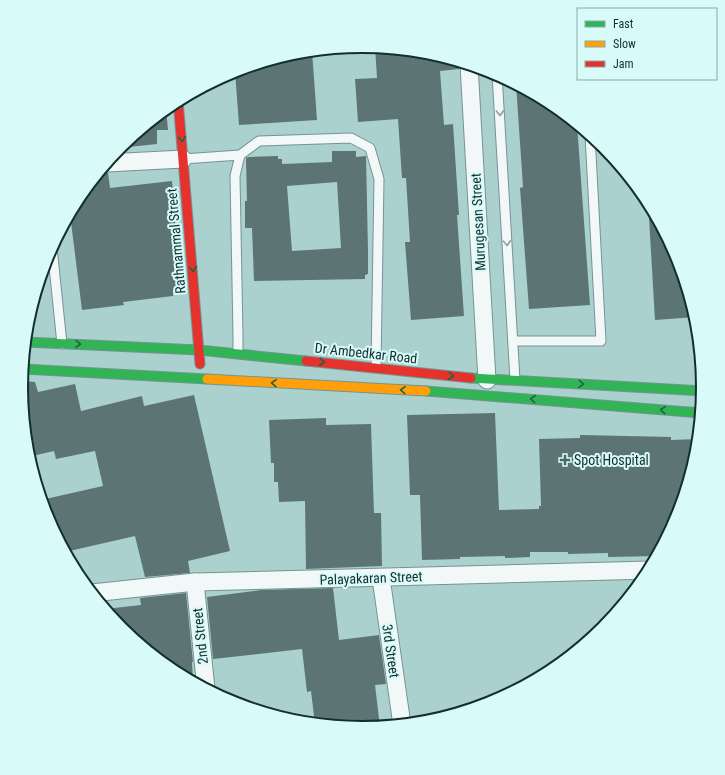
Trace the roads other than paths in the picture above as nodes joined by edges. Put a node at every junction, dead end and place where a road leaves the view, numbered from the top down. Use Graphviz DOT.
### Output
graph roads {
  1 [pos="469,71"];
  2 [pos="498,82"];
  3 [pos="179,108"];
  4 [pos="590,143"];
  5 [pos="240,155"];
  6 [pos="183,159"];
  7 [pos="115,163"];
  8 [pos="53,259"];
  9 [pos="513,341"];
  10 [pos="31,342"];
  11 [pos="62,344"];
  12 [pos="200,350"];
  13 [pos="238,353"];
  14 [pos="376,367"];
  15 [pos="29,369"];
  16 [pos="201,379"];
  17 [pos="487,380"];
  18 [pos="515,380"];
  19 [pos="697,392"];
  20 [pos="696,412"];
  21 [pos="643,570"];
  22 [pos="381,578"];
  23 [pos="195,582"];
  24 [pos="98,592"];
  25 [pos="205,683"];
  26 [pos="401,719"];
  1 -- 17 [label="street, Murugesan Street"];
  2 -- 9 [label="lane, one-way"];
  3 -- 6 [label="main road, Rathnammal Street, one-way"];
  4 -- 9 [label="lane"];
  5 -- 6 [label="lane"];
  5 -- 13 [label="lane"];
  5 -- 14 [label="lane"];
  6 -- 7 [label="street"];
  6 -- 12 [label="main road, Rathnammal Street, one-way"];
  8 -- 11 [label="lane"];
  9 -- 18 [label="lane"];
  10 -- 11 [label="main road, Dr Ambedkar Road"];
  11 -- 12 [label="main road, Dr Ambedkar Road, one-way"];
  12 -- 13 [label="main road, Dr Ambedkar Road"];
  12 -- 16 [label="main road, Rathnammal Street"];
  13 -- 14 [label="main road, Dr Ambedkar Road, one-way"];
  14 -- 17 [label="main road, Dr Ambedkar Road, one-way"];
  15 -- 16 [label="main road"];
  20 -- 16 [label="main road, one-way"];
  17 -- 18 [label="main road, Dr Ambedkar Road"];
  18 -- 19 [label="main road, Dr Ambedkar Road, one-way"];
  21 -- 22 [label="street, Palayakaran Street"];
  22 -- 23 [label="street, Palayakaran Street"];
  22 -- 26 [label="street, 3rd Street"];
  23 -- 24 [label="street, Palayakaran Street"];
  23 -- 25 [label="street, 2nd Street"];
}
